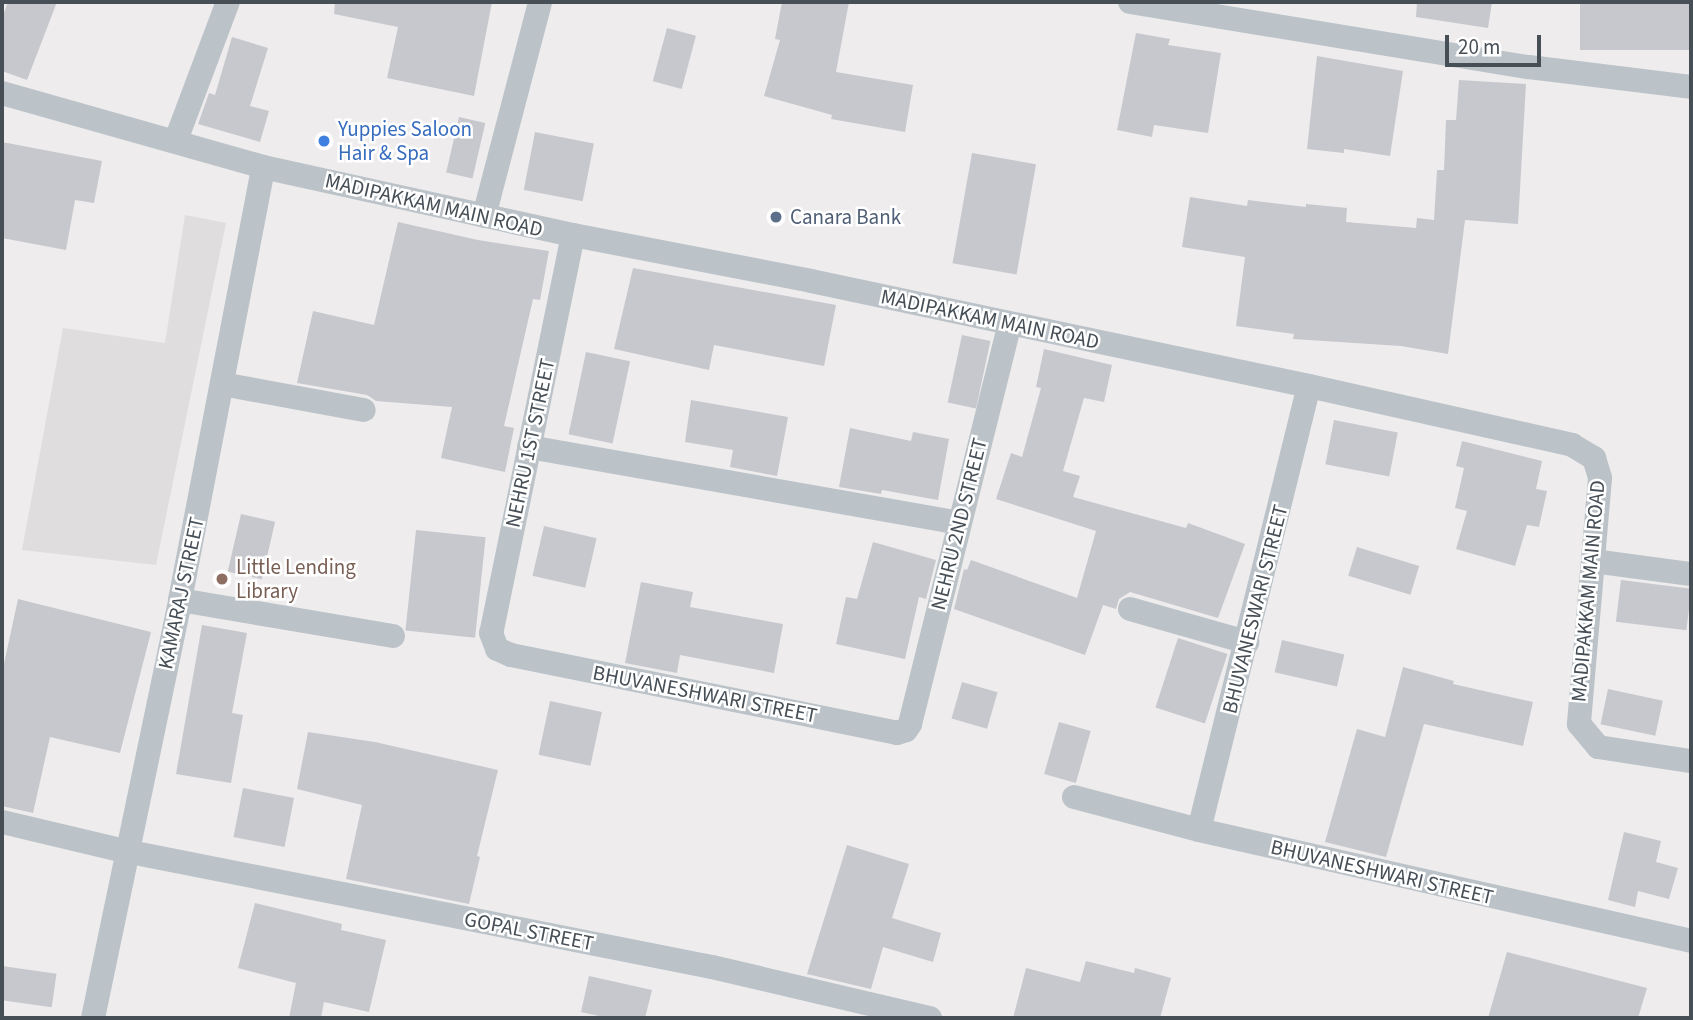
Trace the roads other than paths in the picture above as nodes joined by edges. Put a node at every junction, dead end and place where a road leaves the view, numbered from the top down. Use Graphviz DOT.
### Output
graph roads {
  1 [pos="228,2"];
  2 [pos="540,2"];
  3 [pos="1130,2"];
  4 [pos="1691,87"];
  5 [pos="2,93"];
  6 [pos="176,140"];
  7 [pos="263,167"];
  8 [pos="484,216"];
  9 [pos="573,236"];
  10 [pos="1010,324"];
  11 [pos="222,384"];
  12 [pos="1309,387"];
  13 [pos="363,410"];
  14 [pos="528,447"];
  15 [pos="958,523"];
  16 [pos="1593,561"];
  17 [pos="1691,574"];
  18 [pos="180,600"];
  19 [pos="1130,609"];
  20 [pos="393,636"];
  21 [pos="1247,642"];
  22 [pos="497,649"];
  23 [pos="910,724"];
  24 [pos="1691,761"];
  25 [pos="1074,797"];
  26 [pos="2,822"];
  27 [pos="1199,830"];
  28 [pos="125,851"];
  29 [pos="1691,941"];
  30 [pos="93,1018"];
  31 [pos="930,1018"];
  1 -- 6 [label="street"];
  2 -- 8 [label="street"];
  3 -- 4 [label="street"];
  5 -- 6 [label="street, MADIPAKKAM MAIN ROAD"];
  6 -- 7 [label="street, MADIPAKKAM MAIN ROAD"];
  7 -- 8 [label="street, MADIPAKKAM MAIN ROAD"];
  7 -- 11 [label="street, KAMARAJ STREET"];
  8 -- 9 [label="street, MADIPAKKAM MAIN ROAD"];
  9 -- 10 [label="street, MADIPAKKAM MAIN ROAD"];
  9 -- 14 [label="street, NEHRU 1ST STREET"];
  10 -- 12 [label="street, MADIPAKKAM MAIN ROAD"];
  10 -- 15 [label="street, NEHRU 2ND STREET"];
  11 -- 13 [label="street"];
  11 -- 18 [label="street, KAMARAJ STREET"];
  12 -- 16 [label="street, MADIPAKKAM MAIN ROAD"];
  12 -- 21 [label="street, BHUVANESWARI STREET"];
  14 -- 15 [label="street"];
  14 -- 22 [label="street, NEHRU 1ST STREET"];
  15 -- 23 [label="street, NEHRU 2ND STREET"];
  16 -- 17 [label="street"];
  16 -- 24 [label="street, MADIPAKKAM MAIN ROAD"];
  18 -- 20 [label="street"];
  18 -- 28 [label="street, KAMARAJ STREET"];
  19 -- 21 [label="street"];
  21 -- 27 [label="street, BHUVANESWARI STREET"];
  22 -- 23 [label="street, BHUVANESHWARI STREET"];
  25 -- 27 [label="street, BHUVANESHWARI STREET"];
  26 -- 28 [label="street, GOPAL STREET"];
  27 -- 29 [label="street, BHUVANESHWARI STREET"];
  28 -- 30 [label="street, KAMARAJ STREET"];
  28 -- 31 [label="street, GOPAL STREET"];
}
